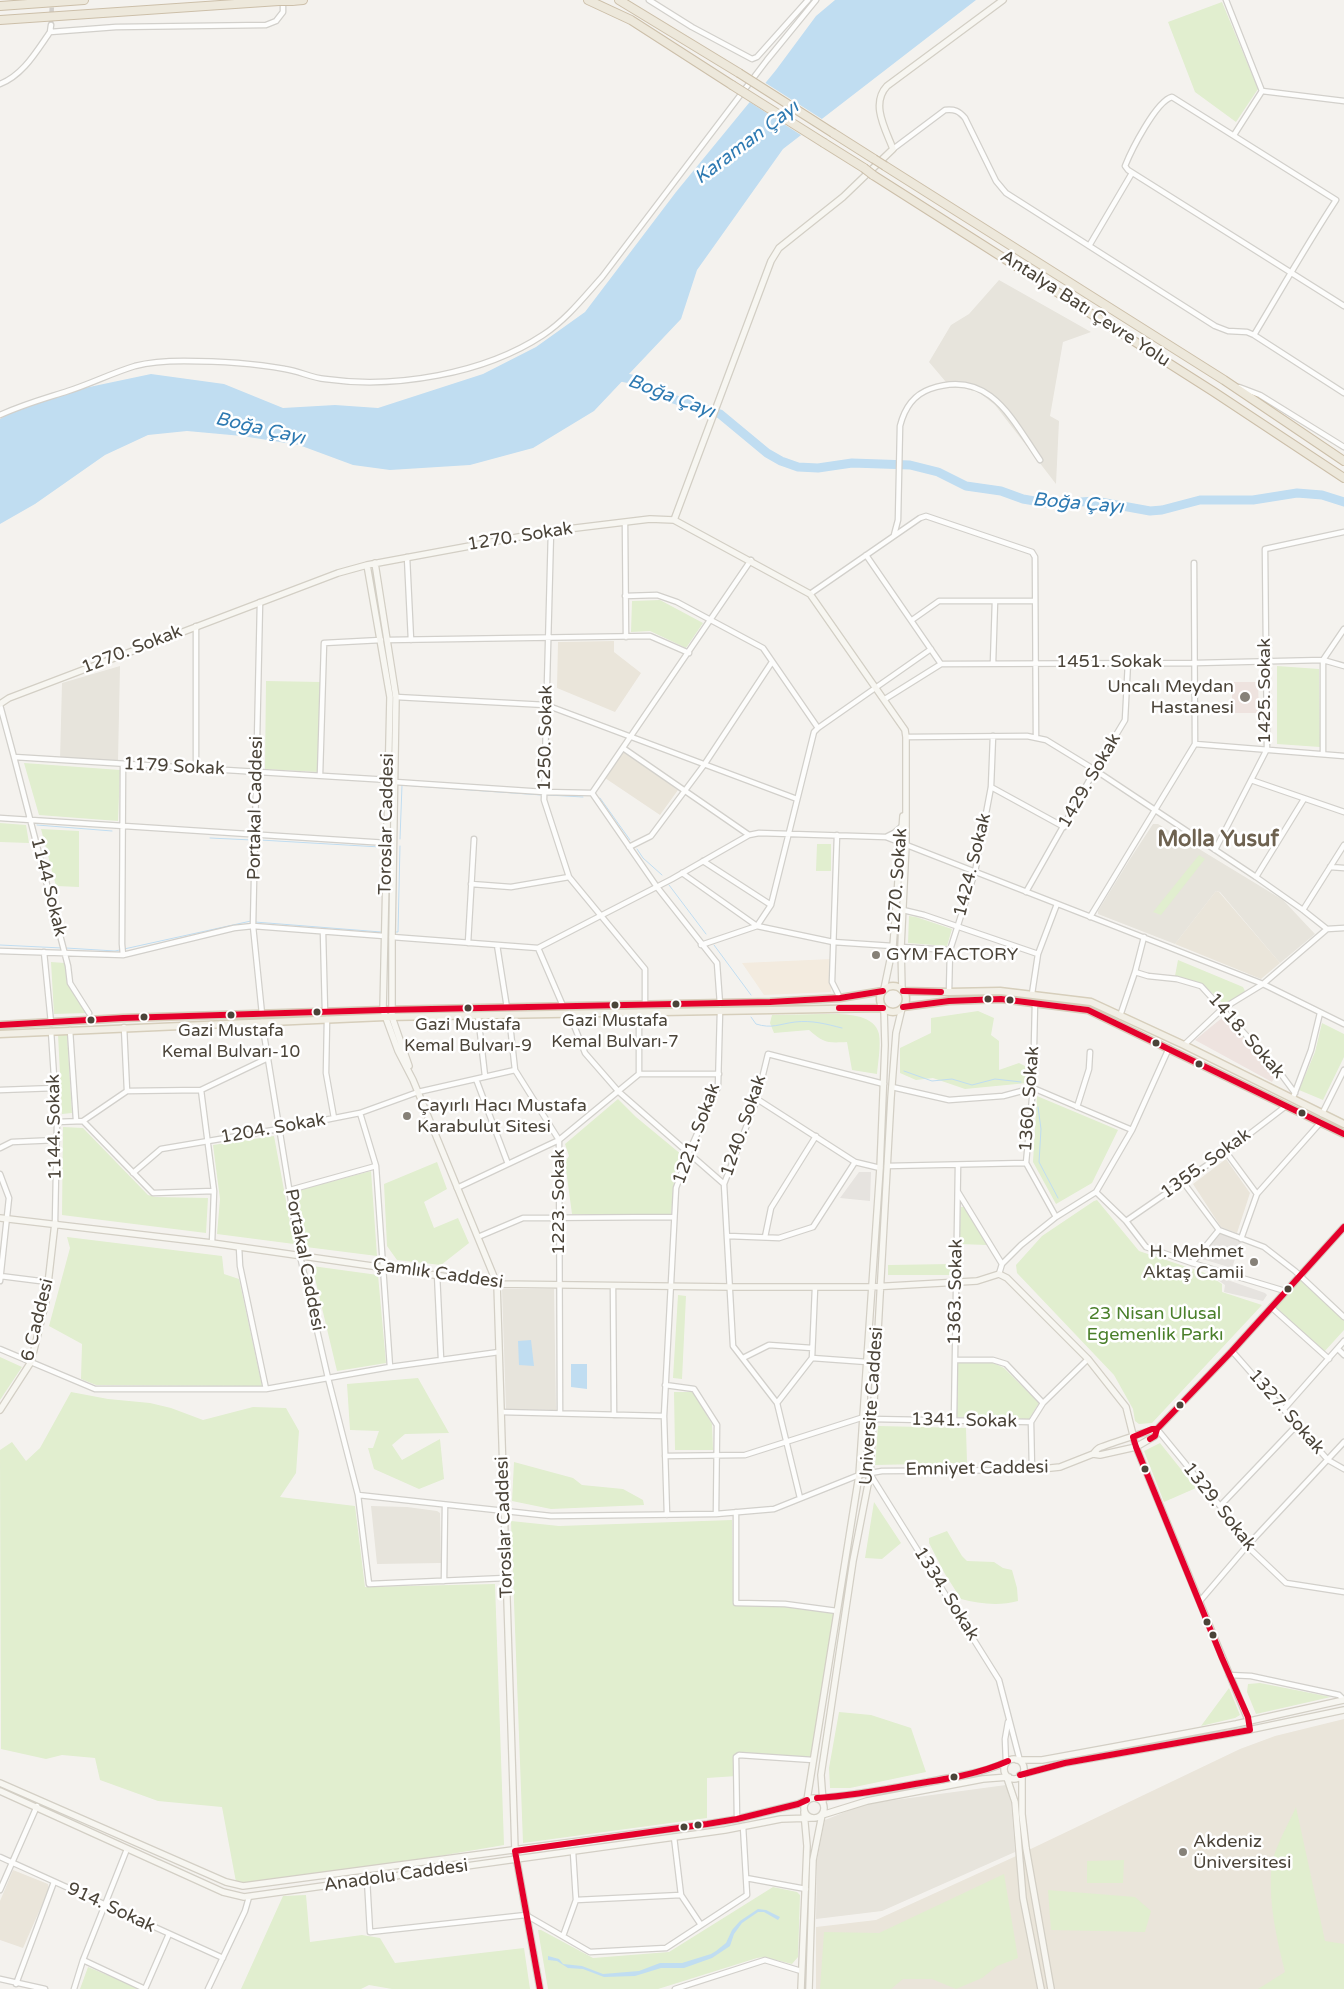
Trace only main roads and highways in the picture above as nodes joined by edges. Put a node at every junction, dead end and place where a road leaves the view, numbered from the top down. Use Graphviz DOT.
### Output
graph roads {
  1 [pos="84,0"];
  2 [pos="303,0"];
  3 [pos="588,0"];
  4 [pos="619,0"];
  5 [pos="285,1"];
  6 [pos="0,6"];
  7 [pos="0,20"];
  8 [pos="1344,461"];
  9 [pos="1344,478"];
  10 [pos="883,990"];
  11 [pos="902,990"];
  12 [pos="903,1007"];
  13 [pos="884,1008"];
  14 [pos="508,1011"];
  15 [pos="388,1013"];
  16 [pos="0,1025"];
  17 [pos="0,1034"];
  18 [pos="1344,1124"];
  19 [pos="1344,1134"];
  1 -- 6 [label="highway"];
  2 -- 5 [label="highway"];
  3 -- 9 [label="highway, Antalya Batı Çevre Yolu, bridge"];
  4 -- 8 [label="highway, bridge"];
  5 -- 7 [label="highway"];
  10 -- 11 [label="main road"];
  10 -- 13 [label="main road"];
  10 -- 14 [label="main road"];
  11 -- 12 [label="main road"];
  11 -- 18 [label="main road"];
  12 -- 13 [label="main road"];
  12 -- 19 [label="main road"];
  13 -- 14 [label="main road"];
  14 -- 15 [label="main road"];
  14 -- 15 [label="main road"];
  15 -- 16 [label="main road"];
  15 -- 17 [label="main road"];
}
